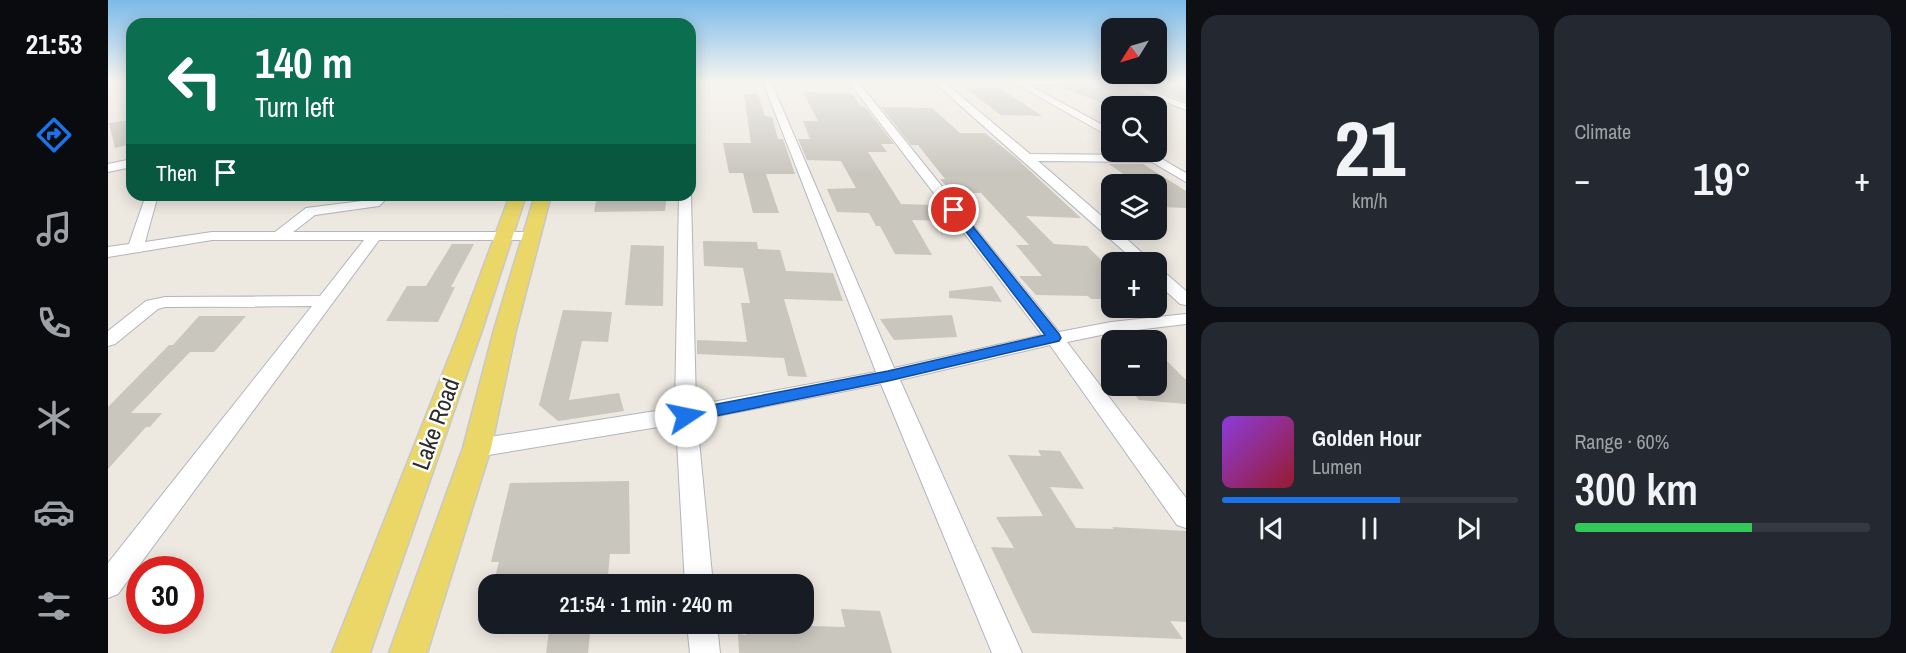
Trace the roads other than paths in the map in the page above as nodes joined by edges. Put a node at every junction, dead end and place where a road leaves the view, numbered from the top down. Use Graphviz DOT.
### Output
graph roads {
  1 [pos="779,112"];
  2 [pos="877,112"];
  3 [pos="974,112"];
  4 [pos="1071,112"];
  5 [pos="1101,129"];
  6 [pos="1027,157"];
  7 [pos="1101,158"];
  8 [pos="1160,162"];
  9 [pos="126,164"];
  10 [pos="108,168"];
  11 [pos="1186,178"];
  12 [pos="150,201"];
  13 [pos="376,201"];
  14 [pos="516,201"];
  15 [pos="541,201"];
  16 [pos="685,201"];
  17 [pos="280,235"];
  18 [pos="375,236"];
  19 [pos="503,236"];
  20 [pos="531,236"];
  21 [pos="136,246"];
  22 [pos="108,252"];
  23 [pos="1134,252"];
  24 [pos="1167,283"];
  25 [pos="1186,300"];
  26 [pos="325,301"];
  27 [pos="1186,319"];
  28 [pos="1054,338"];
  29 [pos="108,340"];
  30 [pos="888,376"];
  31 [pos="686,416"];
  32 [pos="477,448"];
  33 [pos="1186,517"];
  34 [pos="698,574"];
  35 [pos="108,585"];
  36 [pos="703,634"];
  37 [pos="351,653"];
  38 [pos="408,653"];
  39 [pos="705,653"];
  40 [pos="1007,653"];
  1 -- 30 [label="street"];
  2 -- 28 [label="street"];
  3 -- 6 [label="street"];
  4 -- 5 [label="street"];
  6 -- 7 [label="street"];
  6 -- 23 [label="street"];
  8 -- 11 [label="street"];
  9 -- 10 [label="street"];
  12 -- 21 [label="street"];
  13 -- 17 [label="street"];
  14 -- 19 [label="main road, Lake Road"];
  15 -- 20 [label="main road, Lake Road"];
  16 -- 31 [label="street"];
  17 -- 18 [label="street"];
  17 -- 21 [label="street"];
  18 -- 19 [label="street"];
  18 -- 26 [label="street"];
  19 -- 20 [label="street"];
  19 -- 37 [label="main road, Lake Road"];
  20 -- 32 [label="main road, Lake Road"];
  21 -- 22 [label="street"];
  24 -- 25 [label="street"];
  26 -- 29 [label="street"];
  26 -- 35 [label="street"];
  27 -- 28 [label="street"];
  28 -- 30 [label="street"];
  28 -- 33 [label="street"];
  30 -- 31 [label="street"];
  30 -- 40 [label="street"];
  31 -- 32 [label="street"];
  31 -- 34 [label="street"];
  32 -- 38 [label="main road, Lake Road"];
  36 -- 39 [label="street"];
}
